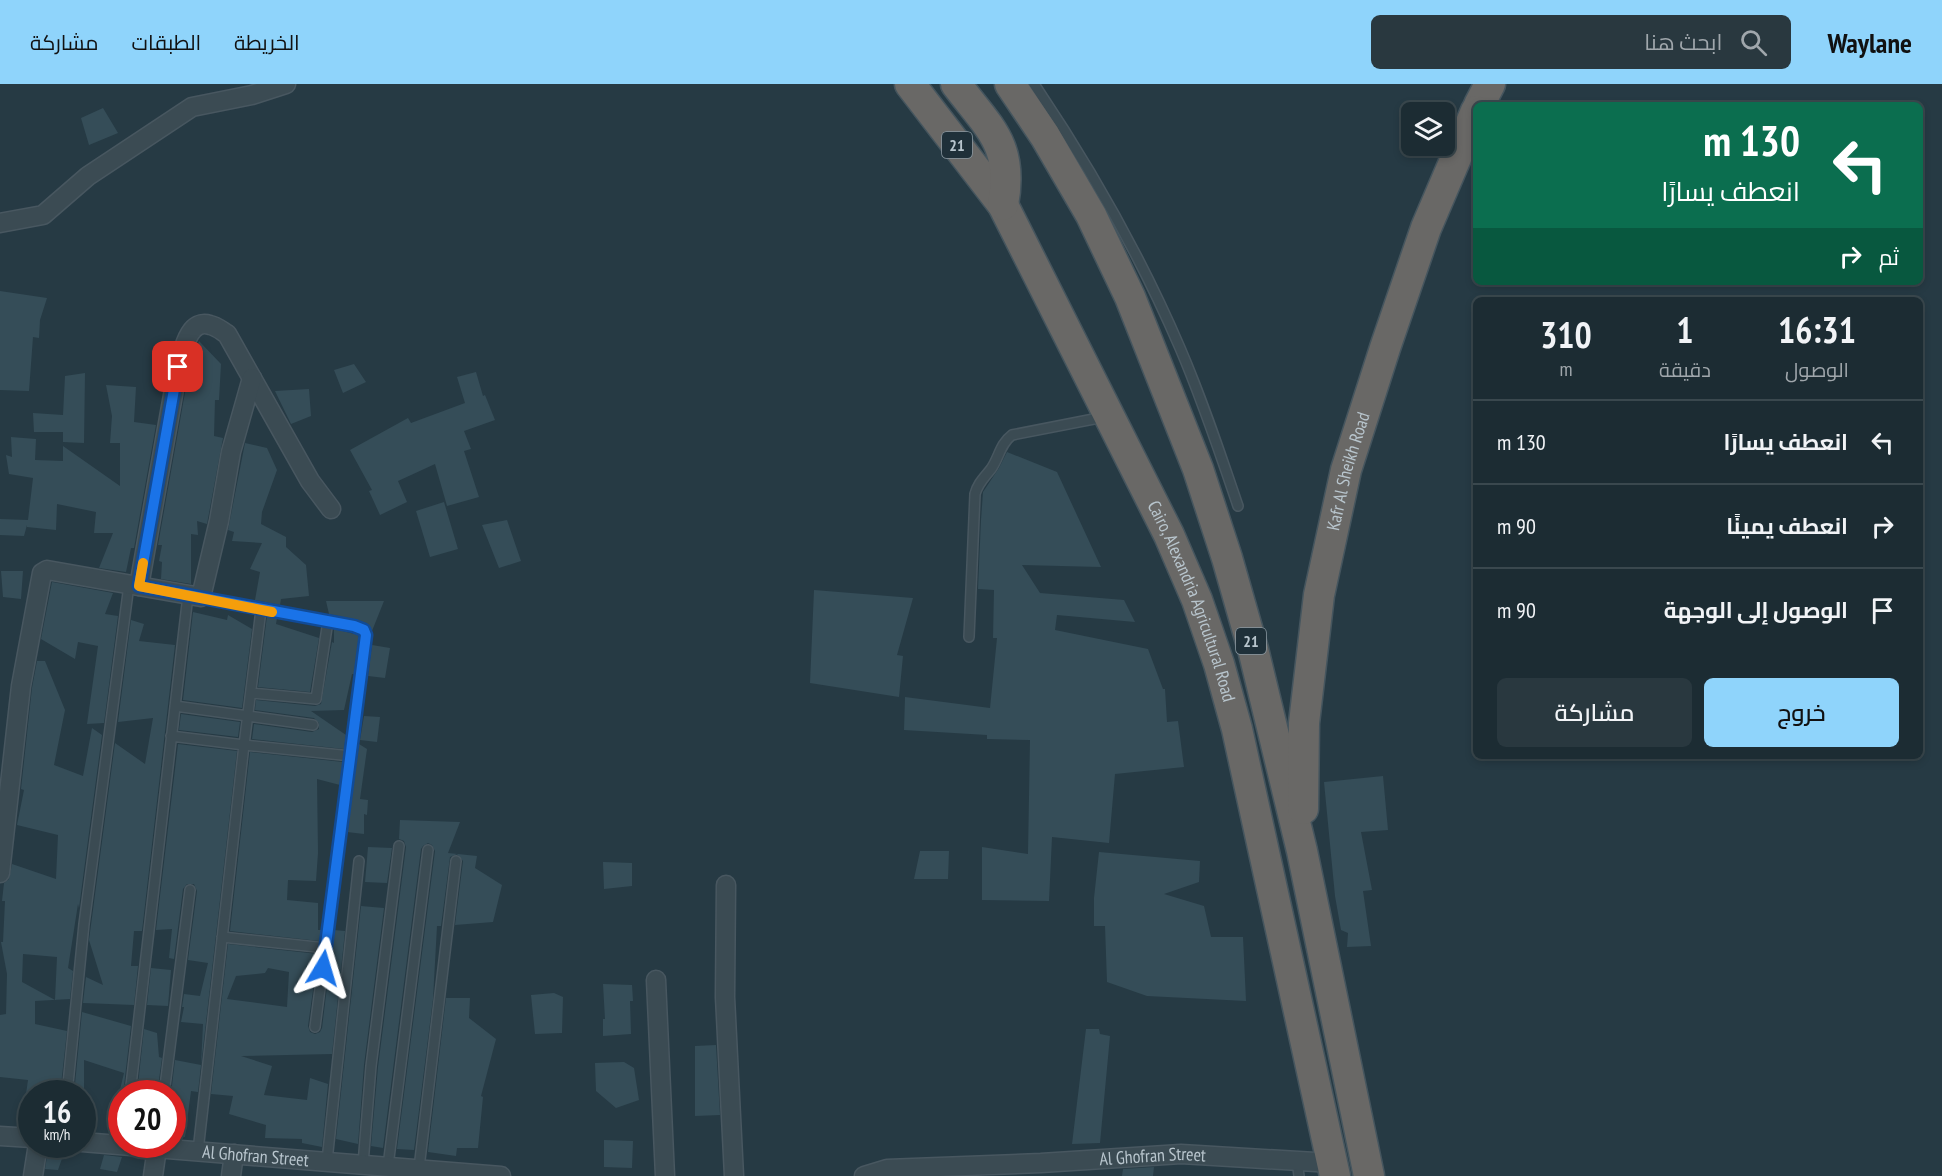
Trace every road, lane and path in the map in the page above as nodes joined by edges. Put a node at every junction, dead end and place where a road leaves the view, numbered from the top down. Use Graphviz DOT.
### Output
graph roads {
  1 [pos="286,84"];
  2 [pos="910,84"];
  3 [pos="956,84"];
  4 [pos="1010,84"];
  5 [pos="1034,84"];
  6 [pos="1490,84"];
  7 [pos="1481,102"];
  8 [pos="1473,118"];
  9 [pos="1003,206"];
  10 [pos="0,224"];
  11 [pos="252,378"];
  12 [pos="1109,416"];
  13 [pos="1238,506"];
  14 [pos="331,508"];
  15 [pos="134,585"];
  16 [pos="195,596"];
  17 [pos="261,610"];
  18 [pos="328,621"];
  19 [pos="969,637"];
  20 [pos="251,693"];
  21 [pos="175,706"];
  22 [pos="248,716"];
  23 [pos="313,725"];
  24 [pos="171,736"];
  25 [pos="244,745"];
  26 [pos="351,756"];
  27 [pos="399,846"];
  28 [pos="428,850"];
  29 [pos="1302,852"];
  30 [pos="359,861"];
  31 [pos="456,861"];
  32 [pos="0,873"];
  33 [pos="726,885"];
  34 [pos="190,890"];
  35 [pos="222,937"];
  36 [pos="326,948"];
  37 [pos="656,980"];
  38 [pos="315,1027"];
  39 [pos="68,1080"];
  40 [pos="132,1080"];
  41 [pos="166,1080"];
  42 [pos="0,1136"];
  43 [pos="18,1137"];
  44 [pos="186,1150"];
  45 [pos="198,1151"];
  46 [pos="234,1154"];
  47 [pos="36,1158"];
  48 [pos="155,1158"];
  49 [pos="327,1161"];
  50 [pos="388,1166"];
  51 [pos="305,1168"];
  52 [pos="419,1168"];
  53 [pos="1298,1168"];
  54 [pos="1333,1169"];
  55 [pos="362,1170"];
  56 [pos="444,1173"];
  57 [pos="887,1173"];
  58 [pos="33,1176"];
  59 [pos="153,1176"];
  60 [pos="231,1176"];
  61 [pos="501,1176"];
  62 [pos="665,1176"];
  63 [pos="734,1176"];
  64 [pos="864,1176"];
  65 [pos="1369,1176"];
  1 -- 10 [label="street"];
  2 -- 9 [label="highway, Cairo, Alexandria Agricultural Road / 21"];
  3 -- 9 [label="highway"];
  4 -- 29 [label="highway, Cairo, Alexandria Agricultural Road / 21"];
  5 -- 13 [label="lane"];
  6 -- 7 [label="highway"];
  8 -- 29 [label="highway, Kafr Al Sheikh Road"];
  9 -- 12 [label="highway, Cairo, Alexandria Agricultural Road / 21"];
  11 -- 14 [label="street"];
  11 -- 15 [label="street"];
  11 -- 16 [label="street"];
  12 -- 19 [label="lane"];
  12 -- 54 [label="highway, Cairo, Alexandria Agricultural Road / 21"];
  15 -- 16 [label="street"];
  15 -- 32 [label="street"];
  15 -- 39 [label="lane"];
  16 -- 17 [label="lane"];
  16 -- 21 [label="lane"];
  17 -- 18 [label="lane"];
  17 -- 20 [label="lane"];
  18 -- 20 [label="lane"];
  18 -- 26 [label="lane"];
  20 -- 22 [label="lane"];
  21 -- 22 [label="lane"];
  21 -- 24 [label="lane"];
  22 -- 23 [label="lane"];
  22 -- 25 [label="lane"];
  24 -- 25 [label="lane"];
  24 -- 40 [label="lane"];
  25 -- 26 [label="lane"];
  25 -- 35 [label="lane"];
  26 -- 36 [label="lane"];
  27 -- 55 [label="lane"];
  28 -- 50 [label="lane"];
  29 -- 65 [label="highway, Cairo, Alexandria Agricultural Road / 21"];
  30 -- 49 [label="lane"];
  31 -- 52 [label="lane"];
  33 -- 63 [label="street"];
  34 -- 41 [label="lane"];
  35 -- 36 [label="lane"];
  35 -- 45 [label="lane"];
  36 -- 38 [label="lane"];
  37 -- 62 [label="street"];
  42 -- 43 [label="street"];
  44 -- 45 [label="street, Al Ghofran Street"];
  45 -- 46 [label="street, Al Ghofran Street"];
  46 -- 51 [label="street, Al Ghofran Street"];
  46 -- 60 [label="street"];
  47 -- 58 [label="street"];
  48 -- 59 [label="street"];
  49 -- 51 [label="street, Al Ghofran Street"];
  49 -- 55 [label="street, Al Ghofran Street"];
  50 -- 52 [label="street, Al Ghofran Street"];
  50 -- 55 [label="street, Al Ghofran Street"];
  52 -- 56 [label="street, Al Ghofran Street"];
  53 -- 54 [label="street, Al Ghofran Street"];
  53 -- 57 [label="street, Al Ghofran Street"];
  56 -- 61 [label="street, Al Ghofran Street"];
  57 -- 64 [label="street, Al Ghofran Street"];
}
